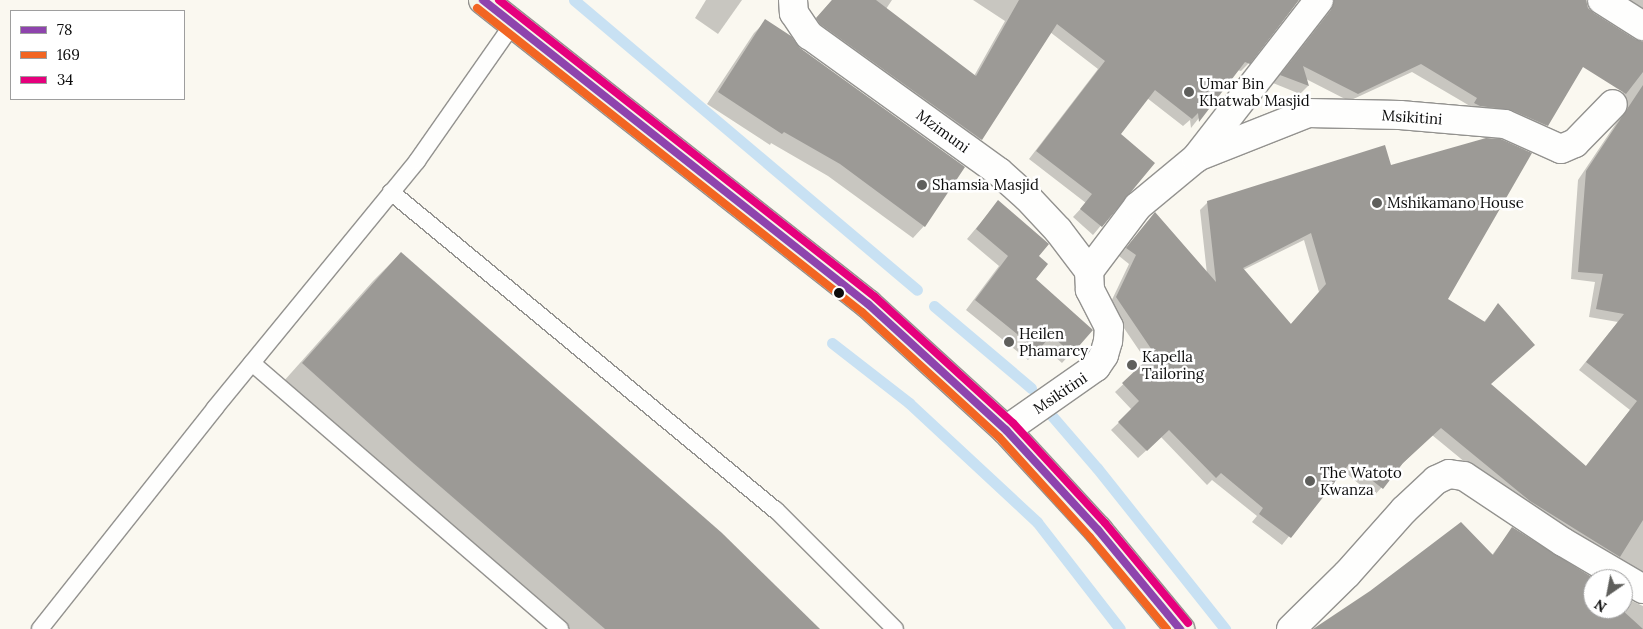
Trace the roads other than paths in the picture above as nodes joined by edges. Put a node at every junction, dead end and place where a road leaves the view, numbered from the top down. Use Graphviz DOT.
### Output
graph roads {
  1 [pos="483,0"];
  2 [pos="794,0"];
  3 [pos="1319,0"];
  4 [pos="1602,0"];
  5 [pos="513,24"];
  6 [pos="1643,26"];
  7 [pos="1613,104"];
  8 [pos="1196,158"];
  9 [pos="391,192"];
  10 [pos="1089,272"];
  11 [pos="252,364"];
  12 [pos="1006,430"];
  13 [pos="1643,589"];
  14 [pos="40,629"];
  15 [pos="560,629"];
  16 [pos="895,629"];
  17 [pos="1180,629"];
  18 [pos="1291,629"];
  1 -- 5 [label="main road"];
  2 -- 10 [label="street, Mzimuni"];
  3 -- 8 [label="street, Msikitini"];
  4 -- 6 [label="street"];
  5 -- 9 [label="lane"];
  5 -- 12 [label="main road"];
  7 -- 8 [label="street, Msikitini"];
  8 -- 10 [label="street, Msikitini"];
  9 -- 11 [label="lane"];
  9 -- 16 [label="lane"];
  10 -- 12 [label="street, Msikitini"];
  11 -- 14 [label="lane"];
  11 -- 15 [label="lane"];
  12 -- 17 [label="main road"];
  13 -- 18 [label="street"];
}
